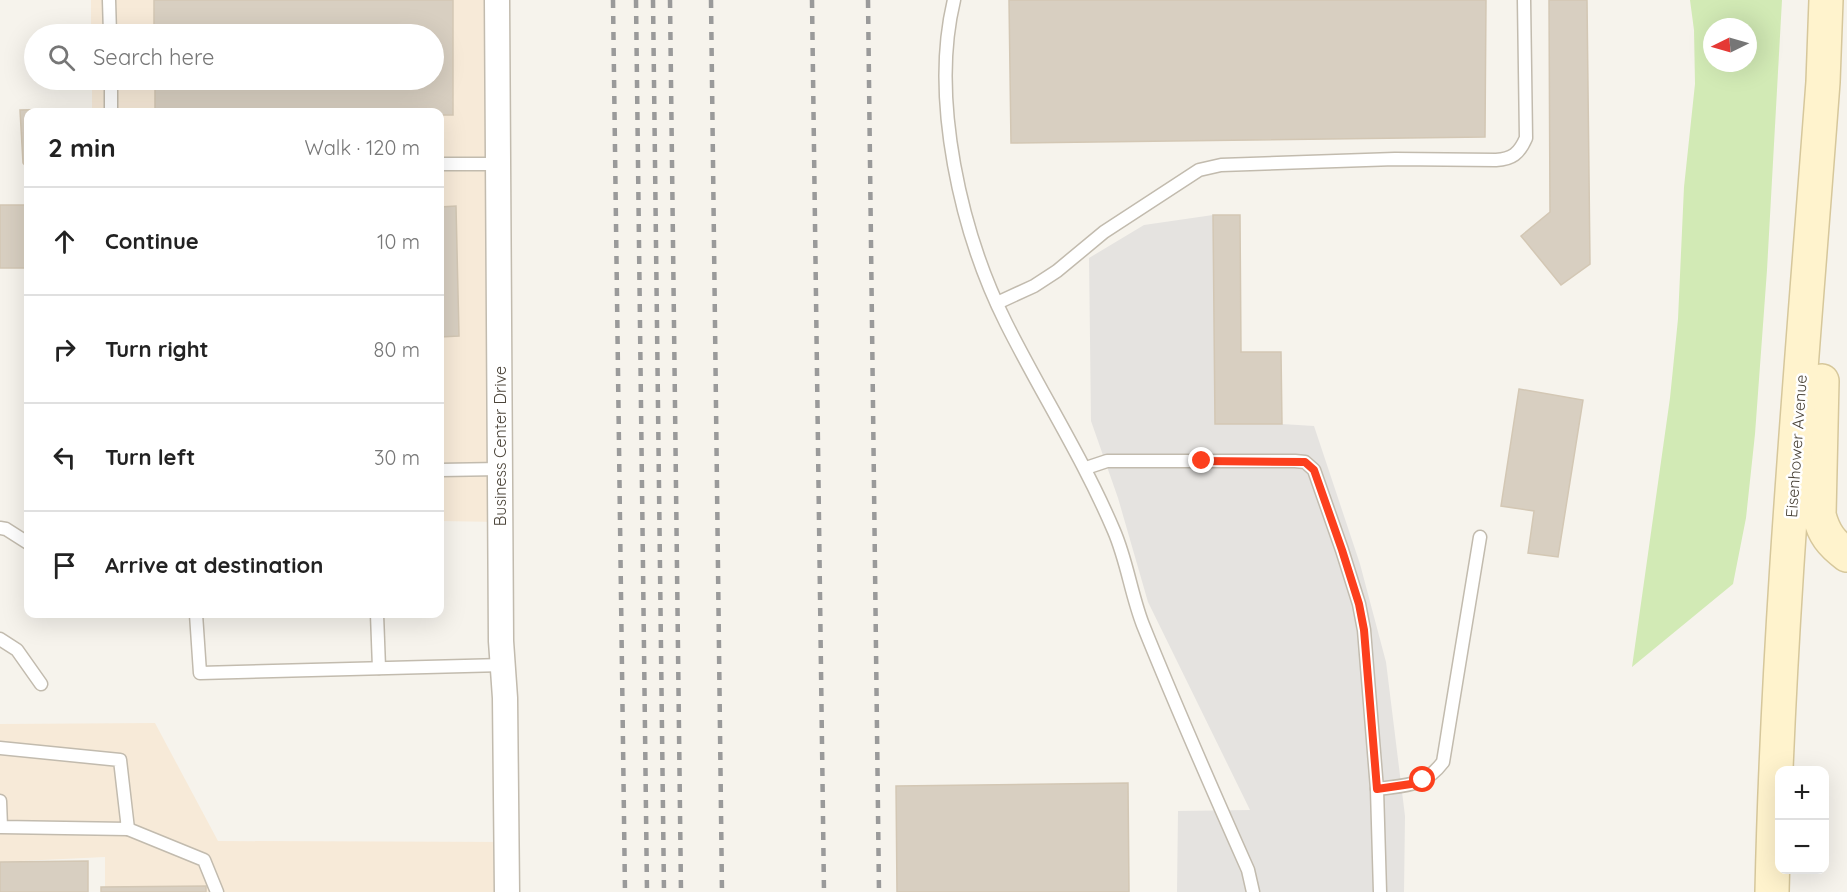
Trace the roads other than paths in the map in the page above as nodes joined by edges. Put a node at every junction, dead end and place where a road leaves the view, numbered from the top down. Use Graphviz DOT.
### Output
graph roads {
  1 [pos="109,0"];
  2 [pos="497,0"];
  3 [pos="954,0"];
  4 [pos="1524,0"];
  5 [pos="1826,0"];
  6 [pos="110,24"];
  7 [pos="111,90"];
  8 [pos="111,108"];
  9 [pos="444,164"];
  10 [pos="498,164"];
  11 [pos="1811,244"];
  12 [pos="997,303"];
  13 [pos="1086,468"];
  14 [pos="500,469"];
  15 [pos="444,470"];
  16 [pos="0,528"];
  17 [pos="1480,537"];
  18 [pos="24,540"];
  19 [pos="1847,555"];
  20 [pos="196,618"];
  21 [pos="377,618"];
  22 [pos="0,639"];
  23 [pos="503,665"];
  24 [pos="380,668"];
  25 [pos="41,684"];
  26 [pos="0,747"];
  27 [pos="1377,789"];
  28 [pos="0,801"];
  29 [pos="128,830"];
  30 [pos="1250,890"];
  31 [pos="217,892"];
  32 [pos="507,892"];
  33 [pos="1380,892"];
  34 [pos="1772,892"];
  1 -- 6 [label="lane"];
  2 -- 10 [label="street, Business Center Drive"];
  3 -- 12 [label="lane"];
  4 -- 12 [label="lane"];
  5 -- 11 [label="main road, Eisenhower Avenue"];
  7 -- 8 [label="lane"];
  9 -- 10 [label="lane"];
  10 -- 14 [label="street, Business Center Drive"];
  11 -- 19 [label="main road"];
  11 -- 34 [label="main road, Eisenhower Avenue"];
  12 -- 13 [label="lane"];
  13 -- 27 [label="lane"];
  13 -- 30 [label="lane"];
  14 -- 15 [label="lane"];
  14 -- 23 [label="street, Business Center Drive"];
  16 -- 18 [label="lane"];
  17 -- 27 [label="lane"];
  20 -- 24 [label="lane"];
  21 -- 24 [label="lane"];
  22 -- 25 [label="lane"];
  23 -- 24 [label="lane"];
  23 -- 32 [label="street, Business Center Drive"];
  26 -- 29 [label="lane"];
  27 -- 33 [label="lane"];
  28 -- 29 [label="lane"];
  29 -- 31 [label="lane"];
}
